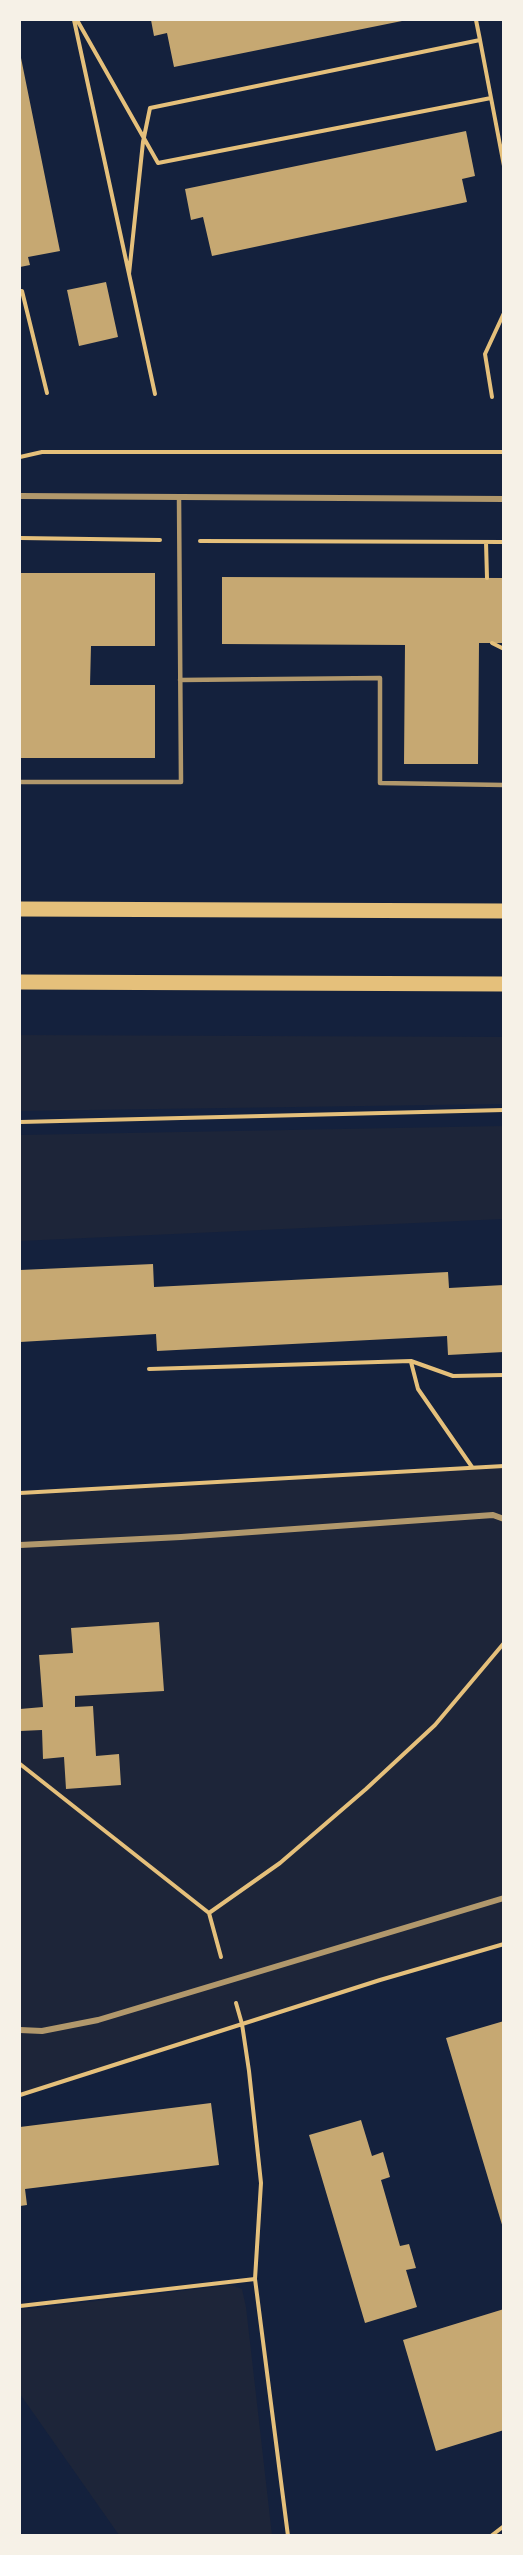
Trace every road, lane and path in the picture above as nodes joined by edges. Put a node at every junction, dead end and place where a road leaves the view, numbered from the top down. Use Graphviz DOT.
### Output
graph roads {
  1 [pos="75,20"];
  2 [pos="476,20"];
  3 [pos="480,40"];
  4 [pos="490,98"];
  5 [pos="143,142"];
  6 [pos="504,166"];
  7 [pos="129,274"];
  8 [pos="20,291"];
  9 [pos="504,313"];
  10 [pos="47,393"];
  11 [pos="155,393"];
  12 [pos="492,397"];
  13 [pos="504,452"];
  14 [pos="20,457"];
  15 [pos="20,496"];
  16 [pos="179,497"];
  17 [pos="504,499"];
  18 [pos="20,538"];
  19 [pos="179,540"];
  20 [pos="486,542"];
  21 [pos="504,542"];
  22 [pos="487,578"];
  23 [pos="492,643"];
  24 [pos="504,649"];
  25 [pos="180,680"];
  26 [pos="20,782"];
  27 [pos="504,785"];
  28 [pos="20,909"];
  29 [pos="504,911"];
  30 [pos="20,982"];
  31 [pos="504,984"];
  32 [pos="504,1110"];
  33 [pos="20,1122"];
  34 [pos="411,1361"];
  35 [pos="149,1369"];
  36 [pos="504,1375"];
  37 [pos="504,1466"];
  38 [pos="472,1467"];
  39 [pos="20,1493"];
  40 [pos="504,1519"];
  41 [pos="20,1545"];
  42 [pos="504,1643"];
  43 [pos="20,1764"];
  44 [pos="504,1898"];
  45 [pos="209,1913"];
  46 [pos="504,1944"];
  47 [pos="221,1957"];
  48 [pos="236,2003"];
  49 [pos="242,2024"];
  50 [pos="20,2030"];
  51 [pos="20,2095"];
  52 [pos="255,2279"];
  53 [pos="20,2307"];
  54 [pos="504,2526"];
  55 [pos="288,2535"];
  56 [pos="490,2535"];
  1 -- 5 [label="path"];
  1 -- 7 [label="path"];
  2 -- 3 [label="path"];
  3 -- 4 [label="path"];
  3 -- 5 [label="path"];
  4 -- 5 [label="path"];
  4 -- 6 [label="path"];
  5 -- 7 [label="path"];
  7 -- 11 [label="path"];
  8 -- 10 [label="path"];
  9 -- 12 [label="path"];
  13 -- 14 [label="path"];
  15 -- 16 [label="street"];
  16 -- 17 [label="street"];
  16 -- 19 [label="lane"];
  18 -- 19 [label="path"];
  19 -- 20 [label="path"];
  19 -- 25 [label="lane"];
  20 -- 21 [label="path"];
  20 -- 22 [label="path"];
  23 -- 24 [label="path"];
  25 -- 26 [label="lane"];
  25 -- 27 [label="lane"];
  28 -- 29 [label="main road"];
  30 -- 31 [label="main road"];
  32 -- 33 [label="path"];
  34 -- 35 [label="path"];
  34 -- 36 [label="path"];
  34 -- 38 [label="path"];
  37 -- 38 [label="path"];
  38 -- 39 [label="path"];
  40 -- 41 [label="street"];
  42 -- 45 [label="path"];
  43 -- 45 [label="path"];
  44 -- 50 [label="street"];
  45 -- 47 [label="path"];
  46 -- 49 [label="path"];
  48 -- 49 [label="path"];
  49 -- 51 [label="path"];
  49 -- 52 [label="path"];
  52 -- 53 [label="path"];
  52 -- 55 [label="path"];
  54 -- 56 [label="path"];
}
